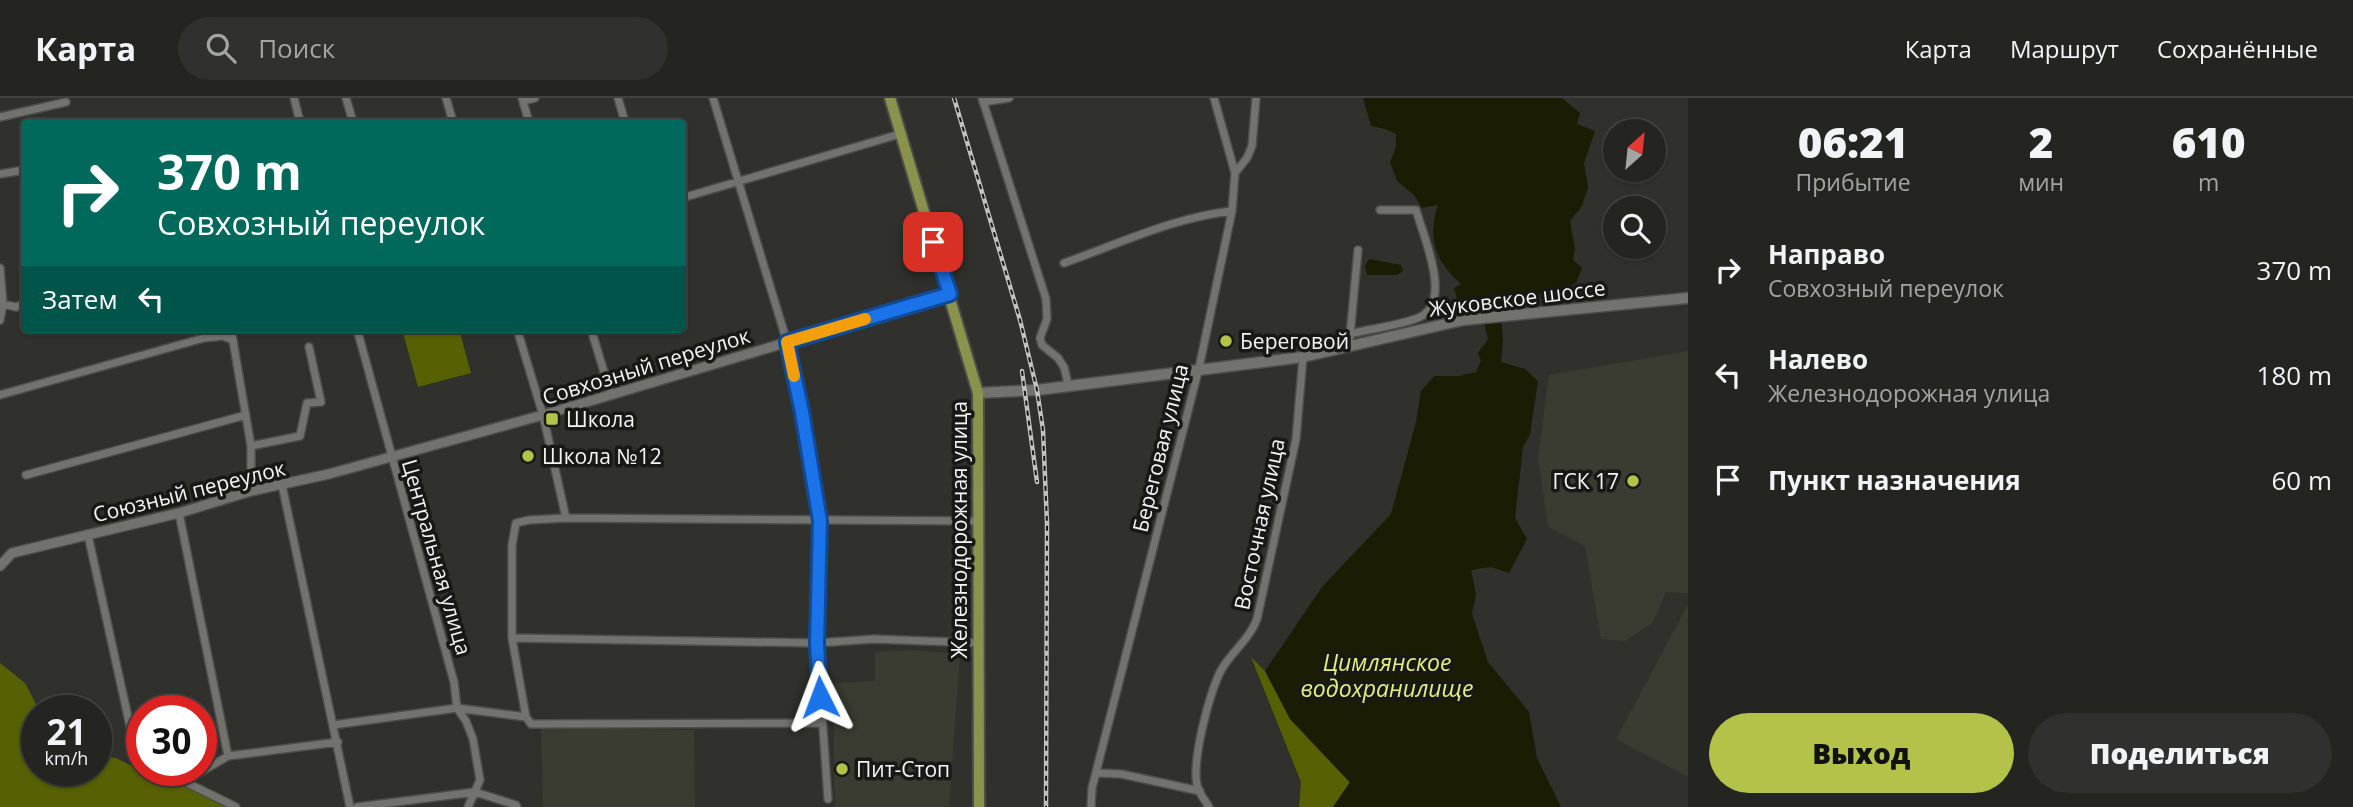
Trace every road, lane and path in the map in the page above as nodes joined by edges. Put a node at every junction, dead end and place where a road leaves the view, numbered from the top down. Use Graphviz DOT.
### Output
graph roads {
  1 [pos="294,98"];
  2 [pos="346,98"];
  3 [pos="446,98"];
  4 [pos="535,98"];
  5 [pos="618,98"];
  6 [pos="713,98"];
  7 [pos="890,98"];
  8 [pos="1009,98"];
  9 [pos="1214,98"];
  10 [pos="1256,98"];
  11 [pos="523,100"];
  12 [pos="982,100"];
  13 [pos="66,102"];
  14 [pos="0,117"];
  15 [pos="299,119"];
  16 [pos="352,119"];
  17 [pos="452,119"];
  18 [pos="528,119"];
  19 [pos="624,119"];
  20 [pos="900,134"];
  21 [pos="21,170"];
  22 [pos="1235,173"];
  23 [pos="0,174"];
  24 [pos="738,182"];
  25 [pos="686,197"];
  26 [pos="1380,210"];
  27 [pos="1232,211"];
  28 [pos="1358,250"];
  29 [pos="1064,263"];
  30 [pos="0,268"];
  31 [pos="950,294"];
  32 [pos="1688,298"];
  33 [pos="4,304"];
  34 [pos="21,305"];
  35 [pos="0,320"];
  36 [pos="232,333"];
  37 [pos="358,333"];
  38 [pos="518,333"];
  39 [pos="592,333"];
  40 [pos="1350,334"];
  41 [pos="233,340"];
  42 [pos="787,342"];
  43 [pos="1349,346"];
  44 [pos="309,347"];
  45 [pos="1303,357"];
  46 [pos="1199,368"];
  47 [pos="1068,384"];
  48 [pos="978,393"];
  49 [pos="0,395"];
  50 [pos="611,395"];
  51 [pos="246,415"];
  52 [pos="543,415"];
  53 [pos="251,446"];
  54 [pos="391,456"];
  55 [pos="26,475"];
  56 [pos="282,485"];
  57 [pos="251,491"];
  58 [pos="179,513"];
  59 [pos="566,518"];
  60 [pos="820,521"];
  61 [pos="979,521"];
  62 [pos="88,536"];
  63 [pos="0,566"];
  64 [pos="512,638"];
  65 [pos="817,643"];
  66 [pos="979,643"];
  67 [pos="126,702"];
  68 [pos="457,708"];
  69 [pos="529,720"];
  70 [pos="822,723"];
  71 [pos="333,725"];
  72 [pos="338,741"];
  73 [pos="228,756"];
  74 [pos="217,762"];
  75 [pos="1097,773"];
  76 [pos="192,786"];
  77 [pos="1200,791"];
  78 [pos="475,792"];
  79 [pos="828,799"];
  80 [pos="236,807"];
  81 [pos="350,807"];
  82 [pos="357,807"];
  83 [pos="468,807"];
  84 [pos="517,807"];
  85 [pos="979,807"];
  86 [pos="1091,807"];
  87 [pos="1209,807"];
  1 -- 15 [label="street"];
  2 -- 16 [label="street"];
  3 -- 17 [label="street"];
  4 -- 11 [label="street"];
  5 -- 19 [label="street"];
  6 -- 24 [label="street"];
  7 -- 20 [label="main road, Железнодорожная улица"];
  8 -- 12 [label="street"];
  9 -- 22 [label="street"];
  10 -- 22 [label="street, Береговая улица"];
  11 -- 18 [label="street"];
  12 -- 47 [label="street"];
  13 -- 14 [label="street"];
  20 -- 24 [label="street"];
  20 -- 31 [label="main road, Железнодорожная улица"];
  21 -- 23 [label="street"];
  22 -- 27 [label="street, Береговая улица"];
  24 -- 25 [label="street"];
  24 -- 42 [label="street"];
  26 -- 40 [label="street"];
  27 -- 29 [label="street"];
  27 -- 46 [label="street, Береговая улица"];
  28 -- 40 [label="street"];
  30 -- 33 [label="street"];
  31 -- 42 [label="street, Совхозный переулок"];
  31 -- 48 [label="main road, Железнодорожная улица"];
  32 -- 43 [label="main road, Жуковское шоссе"];
  33 -- 34 [label="street"];
  33 -- 35 [label="street"];
  36 -- 41 [label="street"];
  37 -- 54 [label="street, Центральная улица"];
  38 -- 52 [label="street"];
  39 -- 50 [label="street"];
  40 -- 43 [label="street"];
  41 -- 49 [label="street"];
  41 -- 51 [label="street"];
  42 -- 50 [label="street, Совхозный переулок"];
  42 -- 60 [label="street"];
  43 -- 45 [label="main road, Жуковское шоссе"];
  44 -- 53 [label="street, Союзный переулок"];
  45 -- 46 [label="main road, Жуковское шоссе"];
  45 -- 77 [label="street, Восточная улица"];
  46 -- 47 [label="main road, Жуковское шоссе"];
  46 -- 75 [label="street, Береговая улица"];
  47 -- 48 [label="main road, Жуковское шоссе"];
  48 -- 61 [label="main road, Железнодорожная улица"];
  50 -- 52 [label="street, Совхозный переулок"];
  51 -- 53 [label="street"];
  51 -- 55 [label="street"];
  52 -- 54 [label="street, Совхозный переулок"];
  52 -- 59 [label="street"];
  53 -- 57 [label="street"];
  54 -- 56 [label="street, Союзный переулок"];
  54 -- 68 [label="street, Центральная улица"];
  56 -- 57 [label="street, Союзный переулок"];
  56 -- 71 [label="street"];
  57 -- 58 [label="street, Союзный переулок"];
  58 -- 62 [label="street, Союзный переулок"];
  58 -- 73 [label="street"];
  59 -- 60 [label="street"];
  59 -- 64 [label="street"];
  60 -- 61 [label="street"];
  60 -- 65 [label="street"];
  61 -- 66 [label="main road, Железнодорожная улица"];
  62 -- 63 [label="street, Союзный переулок"];
  62 -- 67 [label="street"];
  64 -- 65 [label="street"];
  64 -- 69 [label="street"];
  65 -- 66 [label="street"];
  65 -- 70 [label="street"];
  66 -- 85 [label="main road, Железнодорожная улица"];
  68 -- 69 [label="street"];
  68 -- 71 [label="street"];
  68 -- 78 [label="street, Центральная улица"];
  69 -- 70 [label="street"];
  70 -- 79 [label="street"];
  71 -- 72 [label="street"];
  72 -- 73 [label="street"];
  72 -- 81 [label="street"];
  73 -- 74 [label="street"];
  75 -- 77 [label="street"];
  75 -- 86 [label="street, Береговая улица"];
  76 -- 80 [label="street"];
  77 -- 87 [label="street, Восточная улица"];
  78 -- 82 [label="street"];
  78 -- 83 [label="street"];
  78 -- 84 [label="street"];
}
